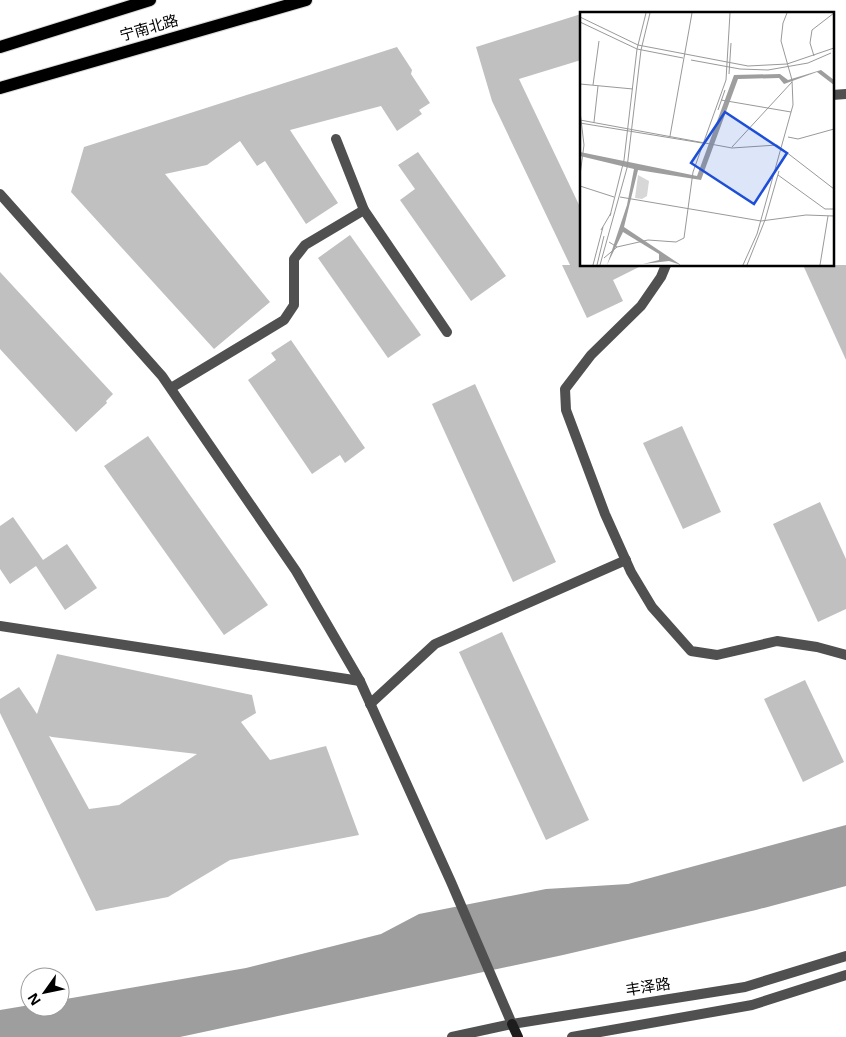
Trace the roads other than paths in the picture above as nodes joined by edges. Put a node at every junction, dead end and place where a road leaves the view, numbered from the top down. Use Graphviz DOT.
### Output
graph roads {
  1 [pos="150,0"];
  2 [pos="306,0"];
  3 [pos="0,47"];
  4 [pos="0,88"];
  5 [pos="336,139"];
  6 [pos="0,194"];
  7 [pos="364,210"];
  8 [pos="666,266"];
  9 [pos="447,332"];
  10 [pos="171,388"];
  11 [pos="626,560"];
  12 [pos="0,626"];
  13 [pos="846,656"];
  14 [pos="360,681"];
  15 [pos="370,704"];
  16 [pos="846,956"];
  17 [pos="846,975"];
  18 [pos="512,1024"];
  19 [pos="452,1037"];
  20 [pos="518,1037"];
  21 [pos="572,1037"];
  1 -- 3 [label="main road, 宁南北路"];
  2 -- 4 [label="main road, 宁南北路"];
  5 -- 7 [label="street"];
  6 -- 10 [label="street"];
  7 -- 9 [label="street"];
  7 -- 10 [label="street"];
  8 -- 11 [label="street"];
  10 -- 14 [label="street"];
  11 -- 13 [label="street"];
  11 -- 15 [label="street"];
  12 -- 14 [label="street"];
  14 -- 15 [label="street"];
  15 -- 18 [label="street"];
  16 -- 18 [label="street, 丰泽路"];
  17 -- 21 [label="street"];
  18 -- 19 [label="street, 丰泽路"];
  18 -- 20 [label="street"];
}
